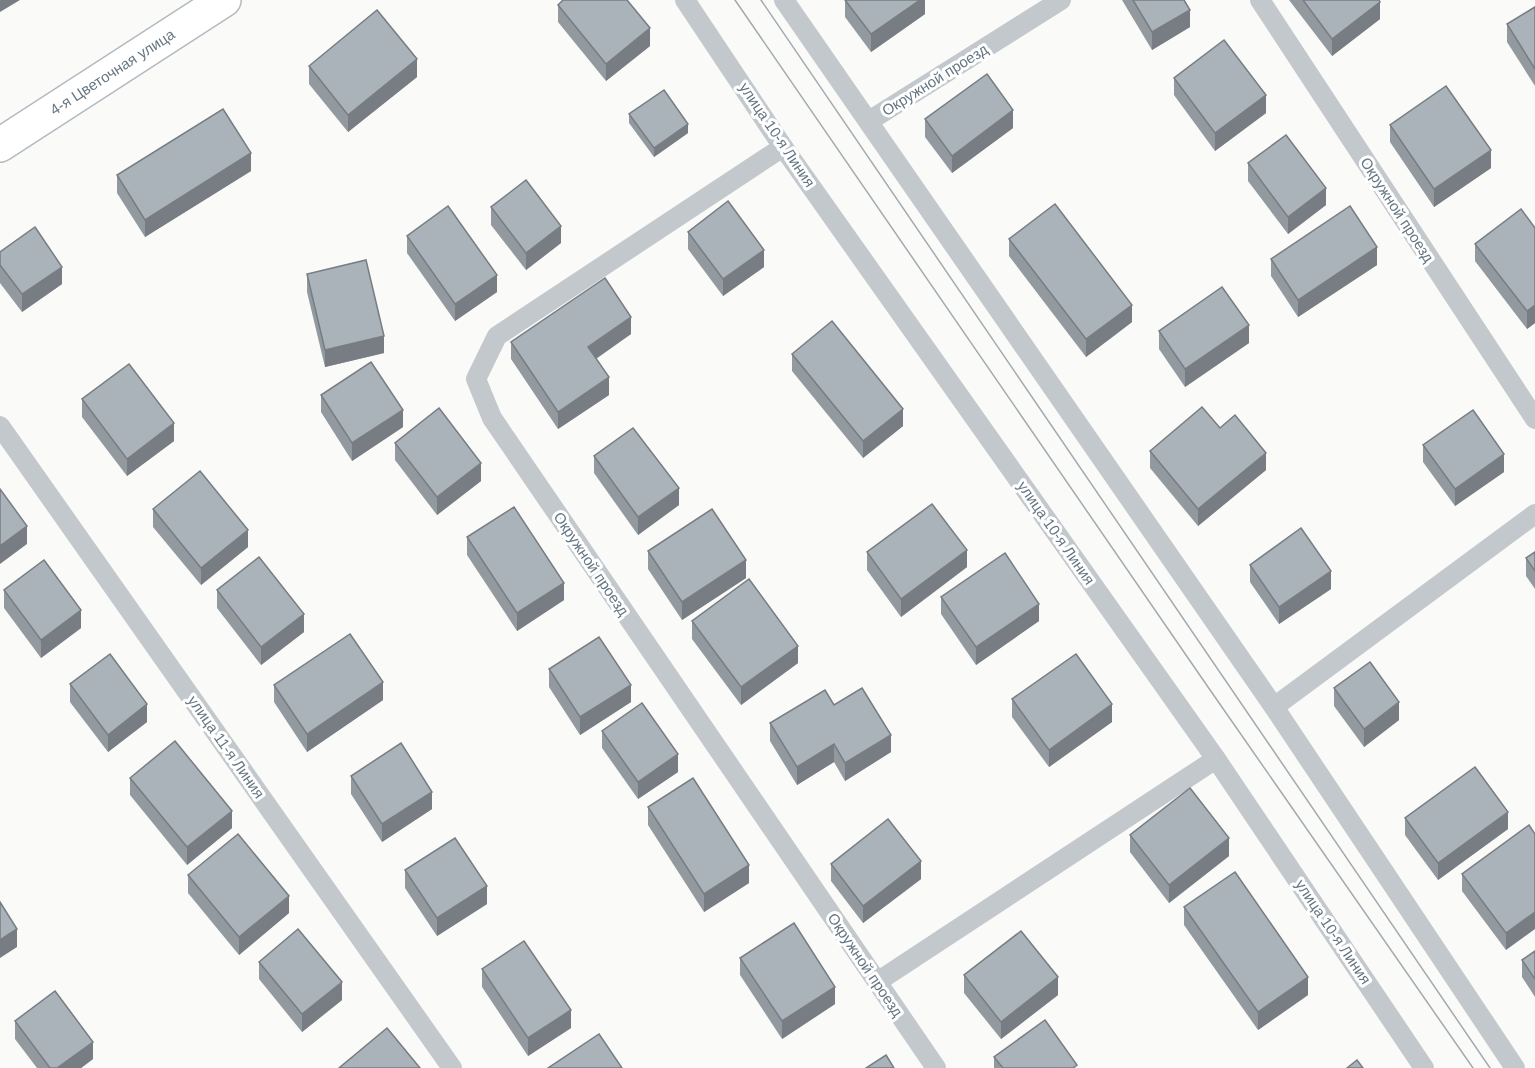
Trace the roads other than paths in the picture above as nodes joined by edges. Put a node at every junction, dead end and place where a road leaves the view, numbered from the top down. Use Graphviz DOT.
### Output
graph roads {
  1 [pos="224,0"];
  2 [pos="685,0"];
  3 [pos="784,0"];
  4 [pos="1061,0"];
  5 [pos="1260,0"];
  6 [pos="869,121"];
  7 [pos="0,145"];
  8 [pos="783,147"];
  9 [pos="1535,419"];
  10 [pos="0,426"];
  11 [pos="1535,514"];
  12 [pos="1274,707"];
  13 [pos="1216,759"];
  14 [pos="877,982"];
  15 [pos="452,1068"];
  16 [pos="936,1068"];
  17 [pos="1424,1068"];
  18 [pos="1515,1068"];
  1 -- 7 [label="street, 4-я Цветочная улица"];
  2 -- 8 [label="lane, улица 10-я Линия"];
  3 -- 6 [label="lane"];
  4 -- 6 [label="lane, Окружной проезд"];
  5 -- 9 [label="lane, Окружной проезд"];
  6 -- 12 [label="lane"];
  8 -- 13 [label="lane, улица 10-я Линия"];
  8 -- 14 [label="lane, Окружной проезд"];
  10 -- 15 [label="lane, улица 11-я Линия"];
  11 -- 12 [label="lane"];
  12 -- 18 [label="lane"];
  13 -- 14 [label="lane"];
  13 -- 17 [label="lane, улица 10-я Линия"];
  14 -- 16 [label="lane, Окружной проезд"];
}
